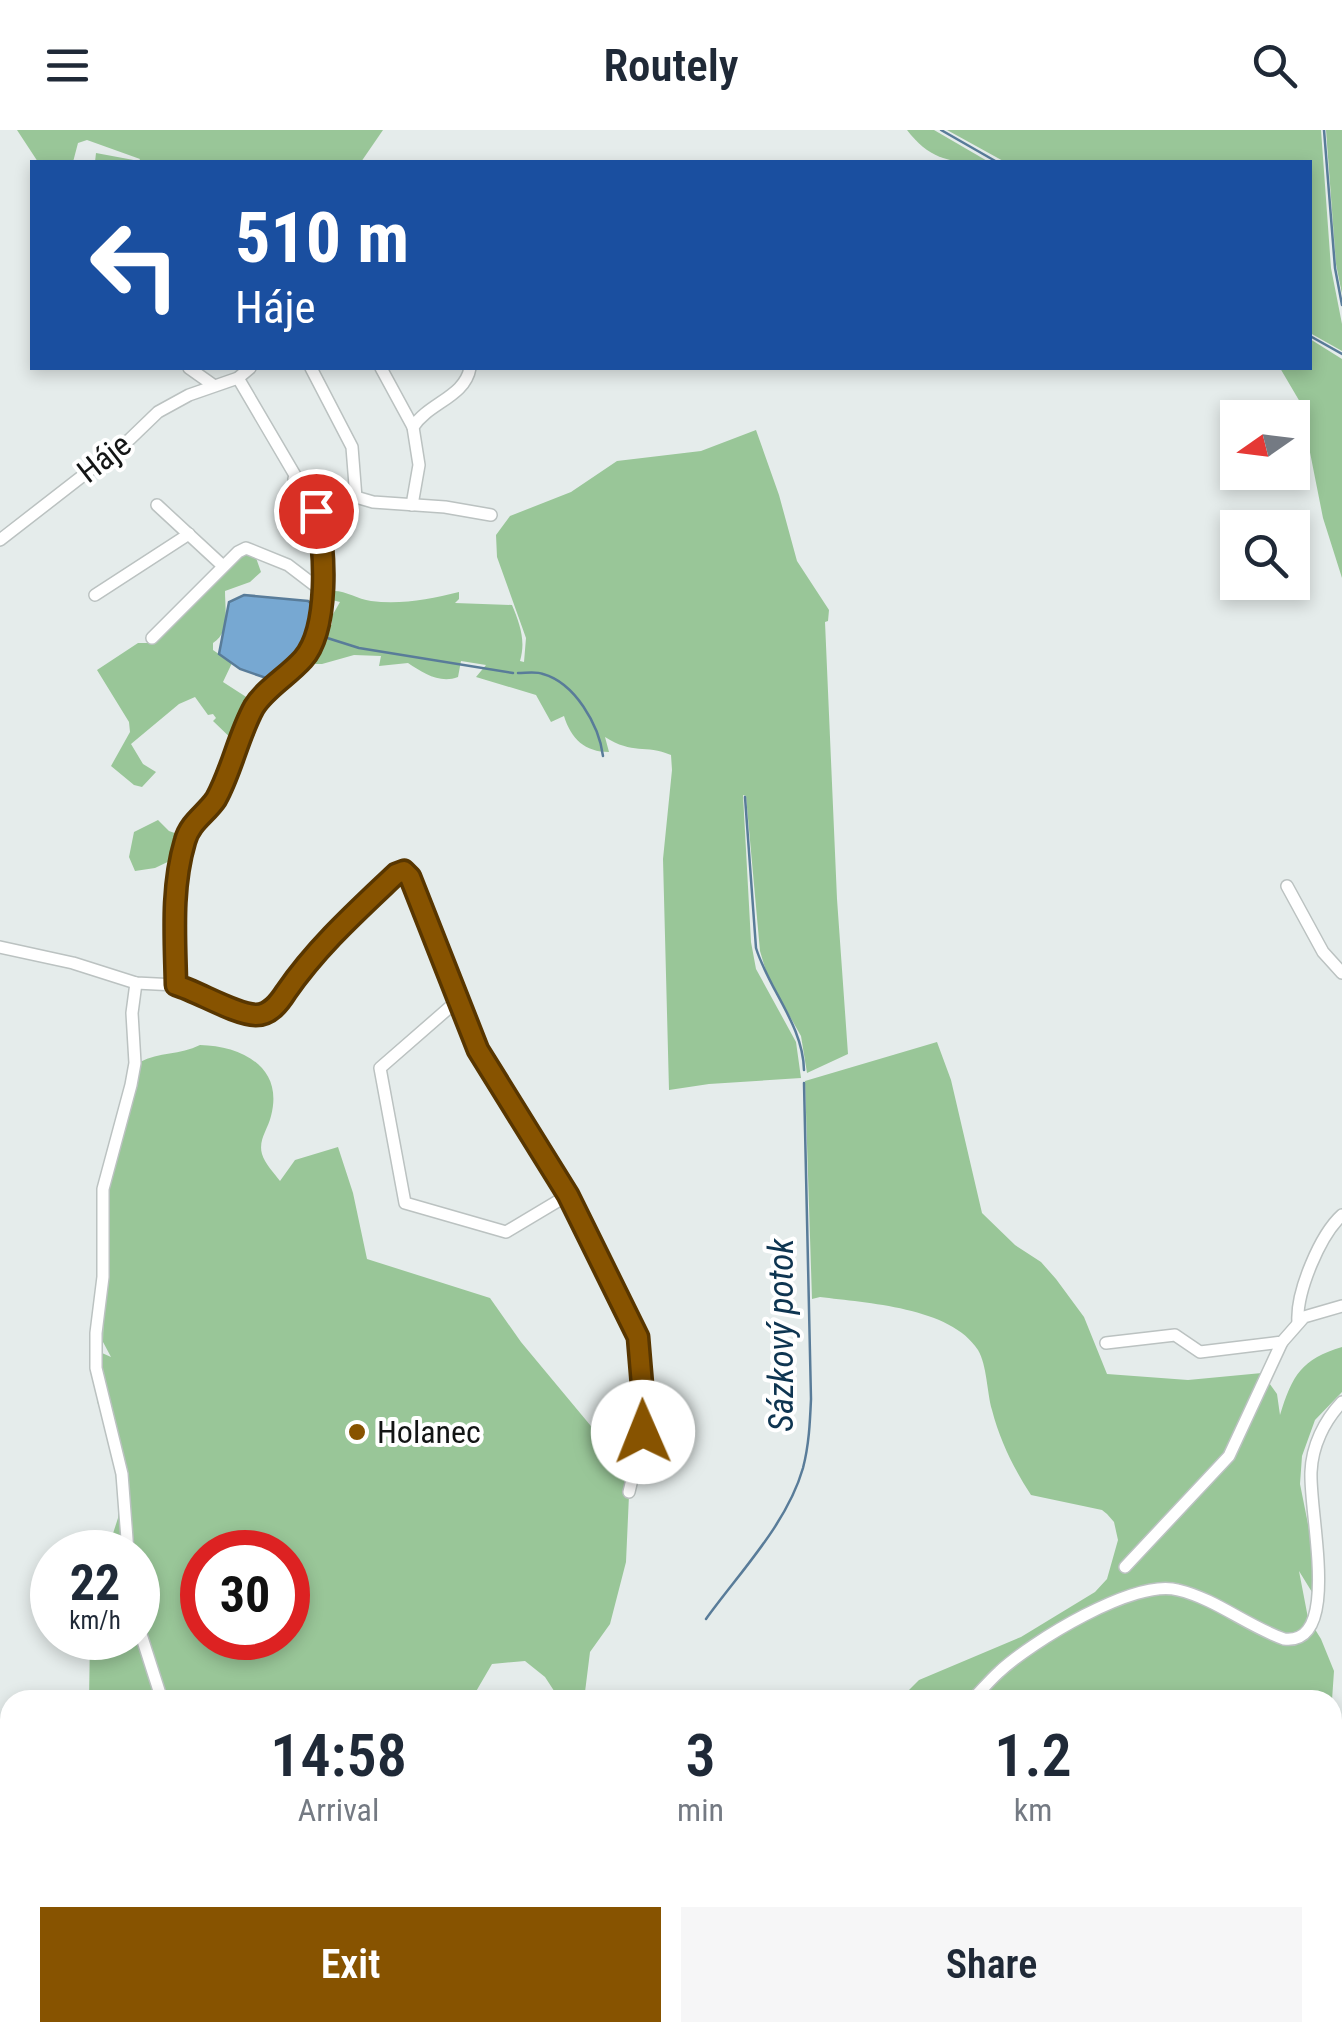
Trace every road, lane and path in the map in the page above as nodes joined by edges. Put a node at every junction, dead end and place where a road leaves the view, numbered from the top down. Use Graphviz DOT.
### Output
graph roads {
  1 [pos="193,370"];
  2 [pos="248,370"];
  3 [pos="311,370"];
  4 [pos="382,370"];
  5 [pos="469,370"];
  6 [pos="238,378"];
  7 [pos="213,386"];
  8 [pos="413,427"];
  9 [pos="294,479"];
  10 [pos="356,498"];
  11 [pos="412,505"];
  12 [pos="157,506"];
  13 [pos="490,515"];
  14 [pos="188,534"];
  15 [pos="0,540"];
  16 [pos="223,566"];
  17 [pos="322,591"];
  18 [pos="96,595"];
  19 [pos="152,638"];
  20 [pos="1287,886"];
  21 [pos="0,947"];
  22 [pos="1342,974"];
  23 [pos="136,983"];
  24 [pos="176,985"];
  25 [pos="458,1000"];
  26 [pos="568,1195"];
  27 [pos="1342,1215"];
  28 [pos="1342,1306"];
  29 [pos="1298,1322"];
  30 [pos="1282,1342"];
  31 [pos="1106,1344"];
  32 [pos="1342,1402"];
  33 [pos="629,1492"];
  34 [pos="126,1530"];
  35 [pos="1125,1567"];
  36 [pos="149,1660"];
  37 [pos="159,1690"];
  38 [pos="982,1690"];
  1 -- 7 [label="street"];
  2 -- 6 [label="street"];
  3 -- 10 [label="street"];
  4 -- 8 [label="street"];
  5 -- 8 [label="street"];
  6 -- 7 [label="street, Háje"];
  6 -- 9 [label="street"];
  7 -- 15 [label="street, Háje"];
  8 -- 11 [label="street"];
  9 -- 10 [label="street"];
  9 -- 17 [label="street"];
  10 -- 11 [label="street"];
  11 -- 13 [label="street"];
  12 -- 14 [label="street"];
  14 -- 16 [label="street"];
  14 -- 18 [label="street"];
  16 -- 17 [label="street"];
  16 -- 19 [label="street"];
  17 -- 24 [label="street"];
  20 -- 22 [label="street"];
  21 -- 23 [label="street"];
  23 -- 24 [label="street"];
  23 -- 34 [label="street"];
  24 -- 25 [label="street"];
  25 -- 26 [label="street"];
  25 -- 26 [label="street"];
  26 -- 33 [label="street"];
  27 -- 29 [label="street"];
  28 -- 29 [label="street"];
  29 -- 30 [label="street"];
  30 -- 31 [label="street"];
  30 -- 35 [label="street"];
  32 -- 38 [label="street"];
  36 -- 37 [label="street"];
}
